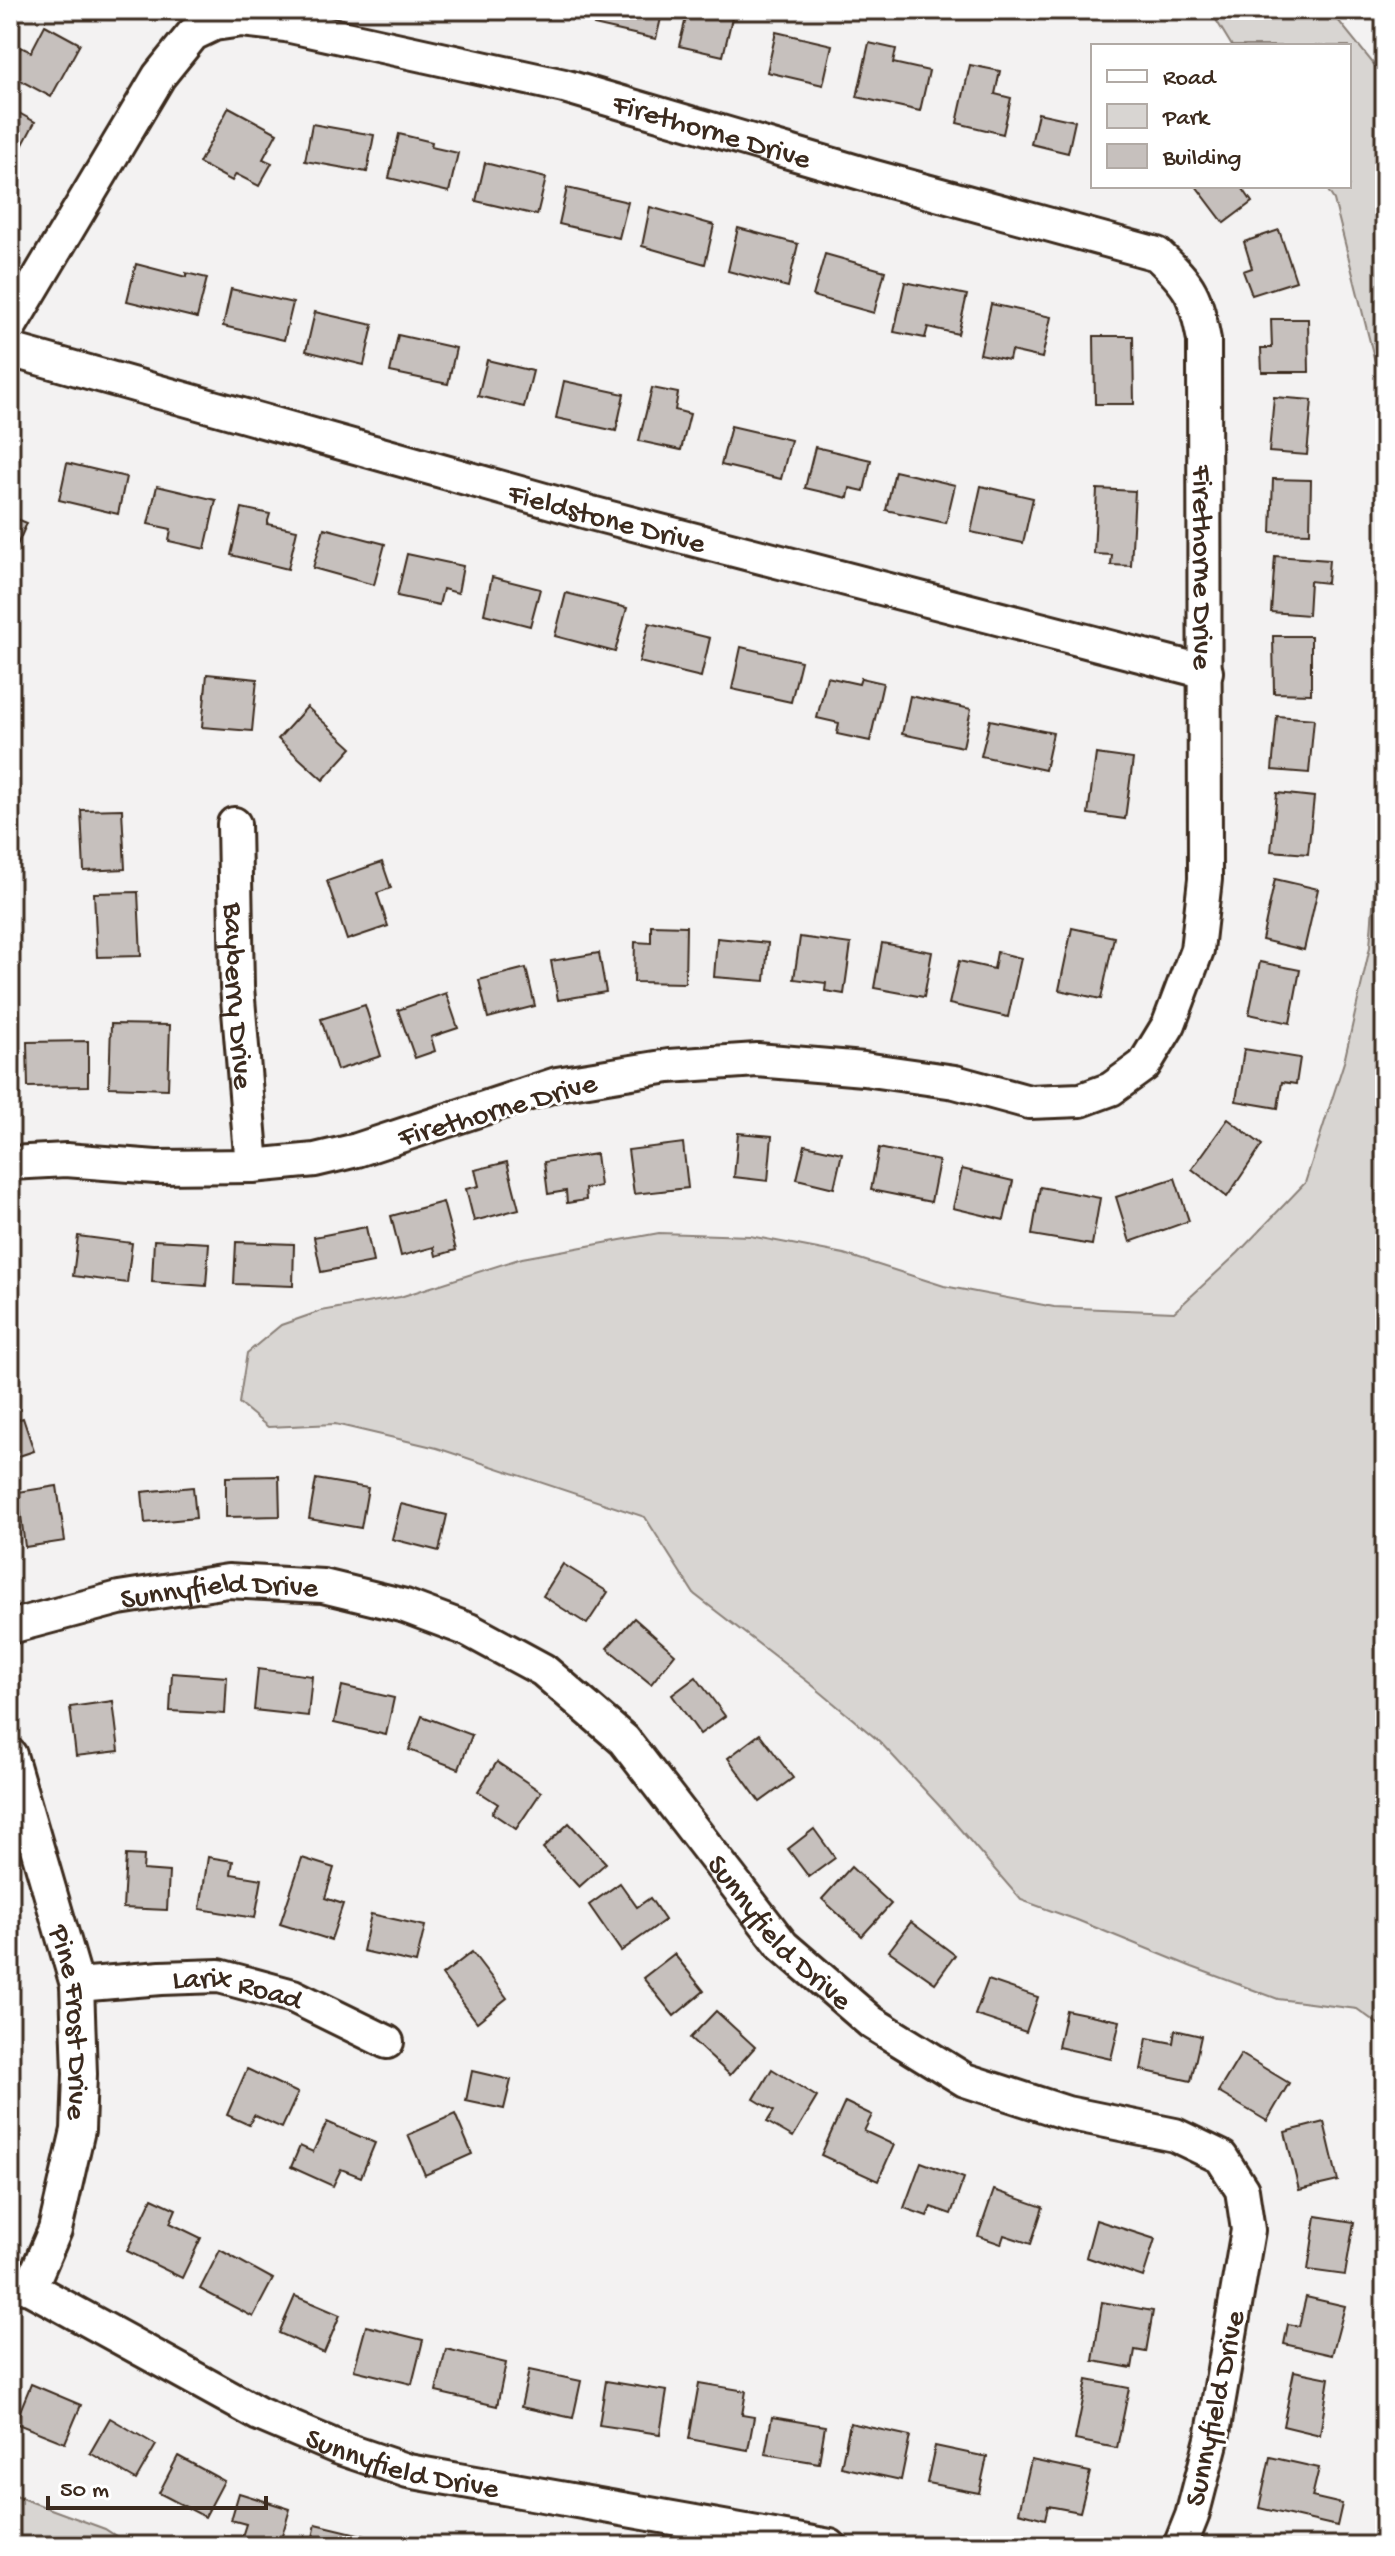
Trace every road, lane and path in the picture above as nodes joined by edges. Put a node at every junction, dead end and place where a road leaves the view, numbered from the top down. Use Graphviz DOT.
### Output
graph roads {
  1 [pos="10,326"];
  2 [pos="10,350"];
  3 [pos="1206,672"];
  4 [pos="234,824"];
  5 [pos="10,1163"];
  6 [pos="252,1166"];
  7 [pos="10,1627"];
  8 [pos="10,1755"];
  9 [pos="77,1985"];
  10 [pos="387,2042"];
  11 [pos="20,2286"];
  12 [pos="830,2546"];
  13 [pos="1180,2546"];
  1 -- 3 [label="street, Firethorne Drive"];
  2 -- 3 [label="street, Fieldstone Drive"];
  3 -- 6 [label="street, Firethorne Drive"];
  4 -- 6 [label="street, Bayberry Drive"];
  5 -- 6 [label="street, Firethorne Drive"];
  7 -- 13 [label="street, Sunnyfield Drive"];
  8 -- 9 [label="street, Pine Frost Drive"];
  9 -- 10 [label="street, Larix Road"];
  9 -- 11 [label="street, Pine Frost Drive"];
  11 -- 12 [label="street, Sunnyfield Drive"];
}
